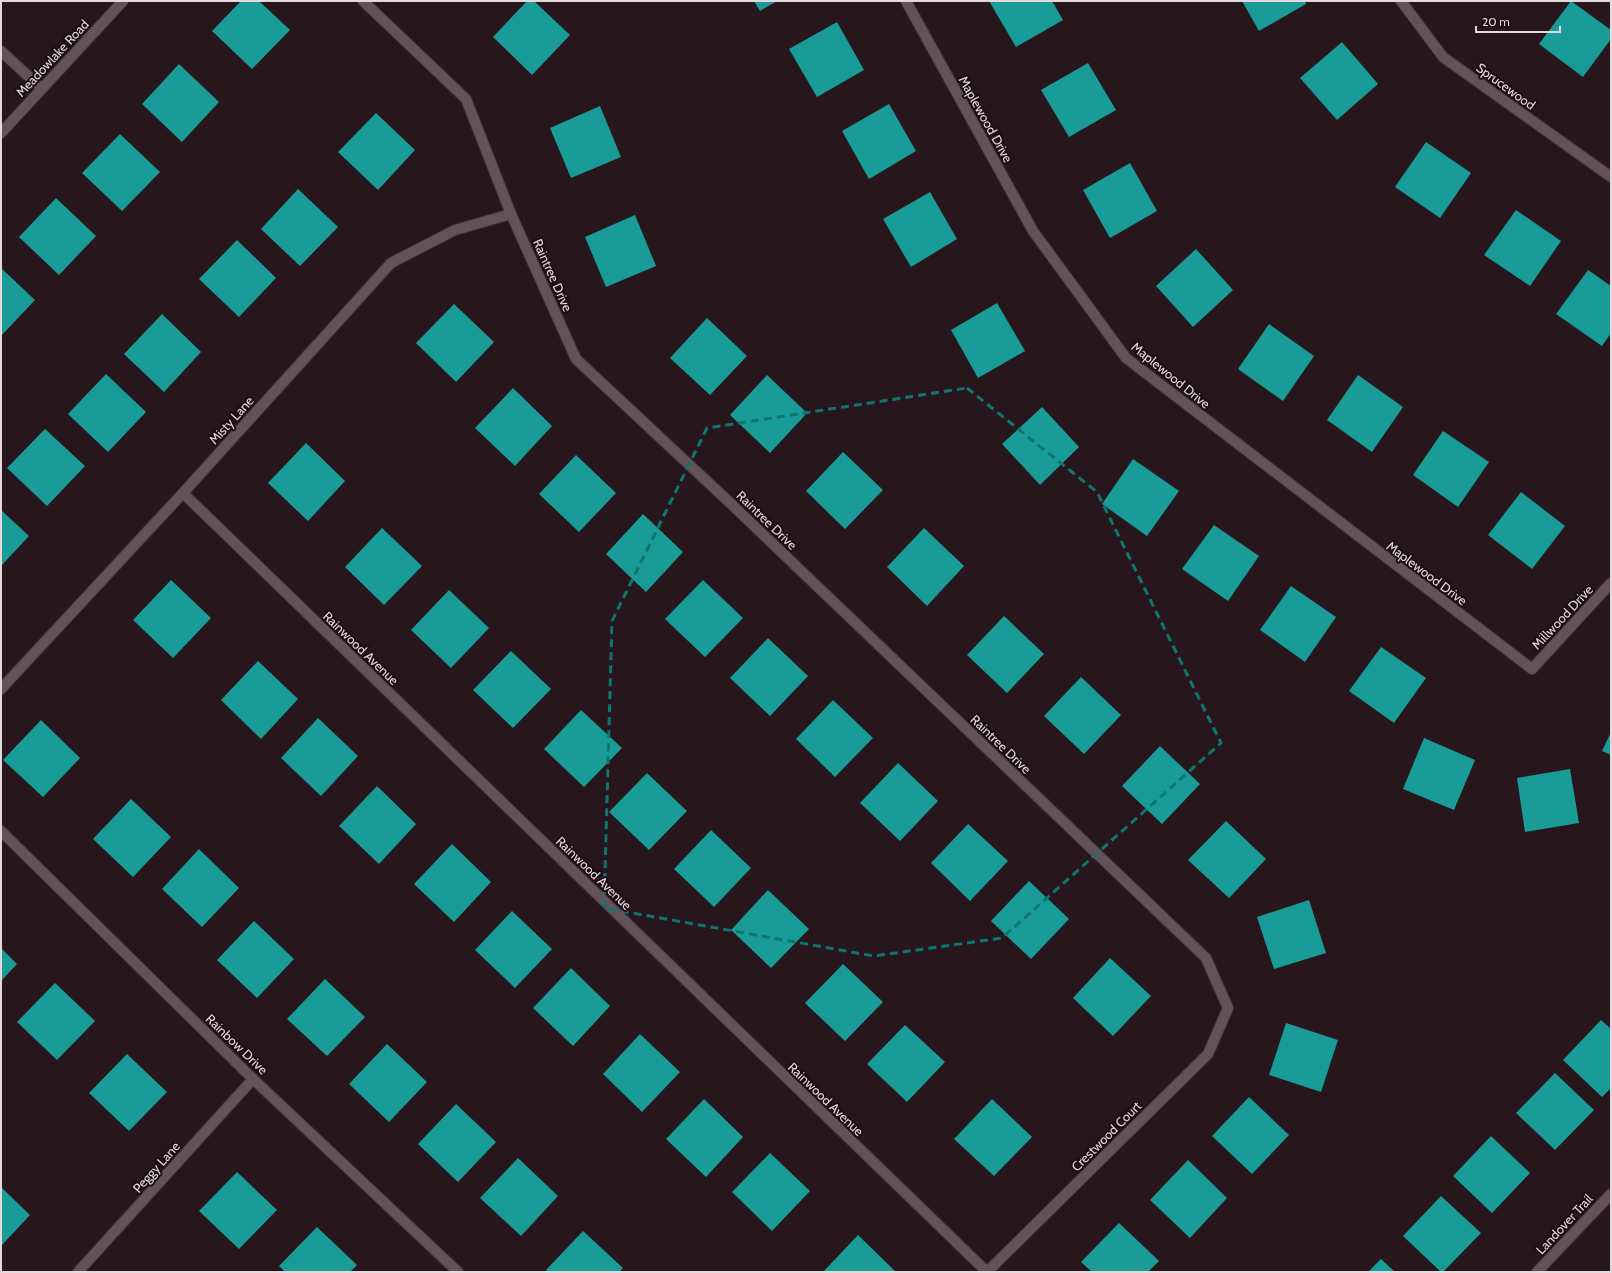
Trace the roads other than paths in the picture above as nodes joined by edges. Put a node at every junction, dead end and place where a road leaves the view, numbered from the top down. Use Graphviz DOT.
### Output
graph roads {
  1 [pos="123,1"];
  2 [pos="364,1"];
  3 [pos="906,1"];
  4 [pos="1401,1"];
  5 [pos="1,51"];
  6 [pos="42,88"];
  7 [pos="1,133"];
  8 [pos="1611,177"];
  9 [pos="511,214"];
  10 [pos="183,493"];
  11 [pos="1611,583"];
  12 [pos="1532,669"];
  13 [pos="1,689"];
  14 [pos="1,831"];
  15 [pos="1228,1008"];
  16 [pos="253,1079"];
  17 [pos="1611,1194"];
  18 [pos="78,1272"];
  19 [pos="458,1272"];
  20 [pos="987,1272"];
  21 [pos="1537,1272"];
  1 -- 6 [label="street, Meadowlake Road"];
  2 -- 9 [label="street, Raintree Drive"];
  3 -- 12 [label="street, Maplewood Drive"];
  4 -- 8 [label="street, Sprucewood"];
  5 -- 6 [label="street"];
  6 -- 7 [label="street, Meadowlake Road"];
  9 -- 10 [label="street, Misty Lane"];
  9 -- 15 [label="street, Raintree Drive"];
  10 -- 13 [label="street, Misty Lane"];
  10 -- 20 [label="street, Rainwood Avenue"];
  11 -- 12 [label="street, Millwood Drive"];
  14 -- 16 [label="street, Rainbow Drive"];
  15 -- 20 [label="street, Crestwood Court"];
  16 -- 18 [label="street, Peggy Lane"];
  16 -- 19 [label="street, Rainbow Drive"];
  17 -- 21 [label="street, Landover Trail"];
}
